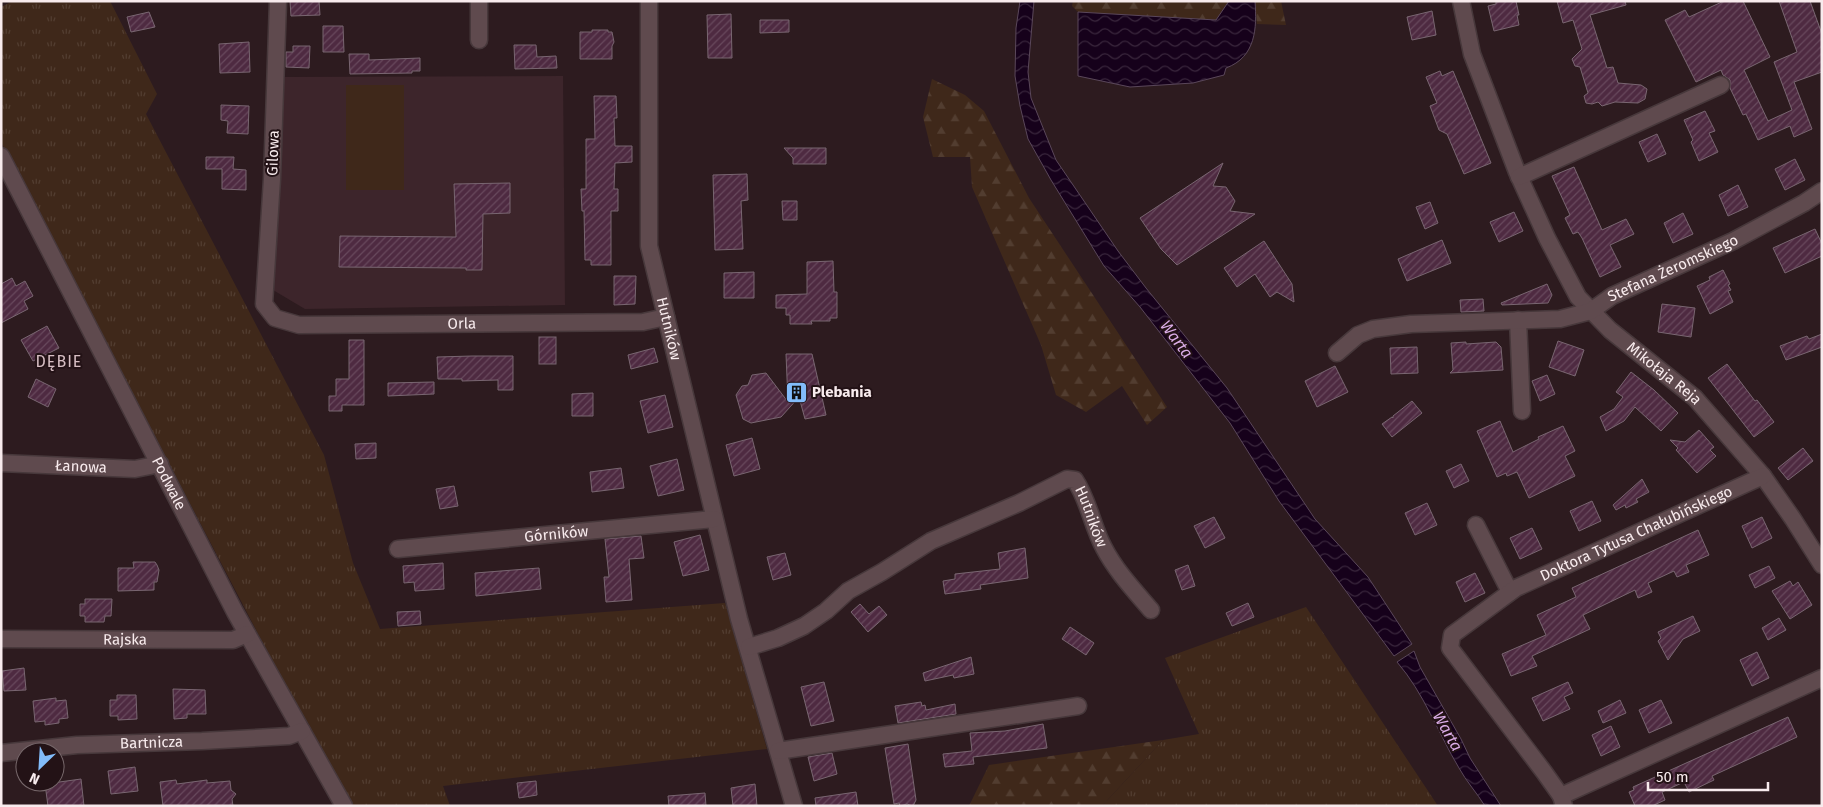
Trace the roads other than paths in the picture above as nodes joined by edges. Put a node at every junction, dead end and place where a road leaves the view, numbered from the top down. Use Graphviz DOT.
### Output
graph roads {
  1 [pos="278,1"];
  2 [pos="479,1"];
  3 [pos="649,1"];
  4 [pos="1461,1"];
  5 [pos="479,40"];
  6 [pos="1721,85"];
  7 [pos="1,156"];
  8 [pos="1519,177"];
  9 [pos="1822,191"];
  10 [pos="264,304"];
  11 [pos="1591,311"];
  12 [pos="666,317"];
  13 [pos="1518,320"];
  14 [pos="1337,353"];
  15 [pos="1522,411"];
  16 [pos="1,463"];
  17 [pos="160,464"];
  18 [pos="1762,476"];
  19 [pos="714,519"];
  20 [pos="1476,525"];
  21 [pos="398,549"];
  22 [pos="1822,565"];
  23 [pos="1510,592"];
  24 [pos="1151,610"];
  25 [pos="247,634"];
  26 [pos="1,639"];
  27 [pos="749,647"];
  28 [pos="1822,678"];
  29 [pos="1078,706"];
  30 [pos="302,731"];
  31 [pos="778,750"];
  32 [pos="1,753"];
  33 [pos="1562,801"];
  34 [pos="344,806"];
  35 [pos="794,806"];
  1 -- 10 [label="street, Gilowa"];
  2 -- 5 [label="street"];
  3 -- 12 [label="street, Hutników"];
  4 -- 8 [label="street, Mikołaja Reja"];
  6 -- 8 [label="street"];
  7 -- 17 [label="street, Podwale"];
  8 -- 11 [label="street, Mikołaja Reja"];
  9 -- 11 [label="street, Stefana Żeromskiego"];
  10 -- 12 [label="street, Orla"];
  11 -- 13 [label="street, Stefana Żeromskiego"];
  11 -- 18 [label="street, Mikołaja Reja"];
  12 -- 19 [label="street, Hutników"];
  13 -- 14 [label="street, Stefana Żeromskiego"];
  13 -- 15 [label="street"];
  16 -- 17 [label="street, Łanowa"];
  17 -- 25 [label="street, Podwale"];
  18 -- 22 [label="street, Mikołaja Reja"];
  18 -- 23 [label="street, Doktora Tytusa Chałubińskiego"];
  19 -- 21 [label="street, Górników"];
  19 -- 27 [label="street, Hutników"];
  20 -- 23 [label="street"];
  23 -- 33 [label="street, Doktora Tytusa Chałubińskiego"];
  24 -- 27 [label="street, Hutników"];
  25 -- 26 [label="street, Rajska"];
  25 -- 30 [label="street, Podwale"];
  27 -- 31 [label="street, Hutników"];
  28 -- 33 [label="street"];
  29 -- 31 [label="street"];
  30 -- 32 [label="street, Bartnicza"];
  30 -- 34 [label="street, Podwale"];
  31 -- 35 [label="street, Hutników"];
}
